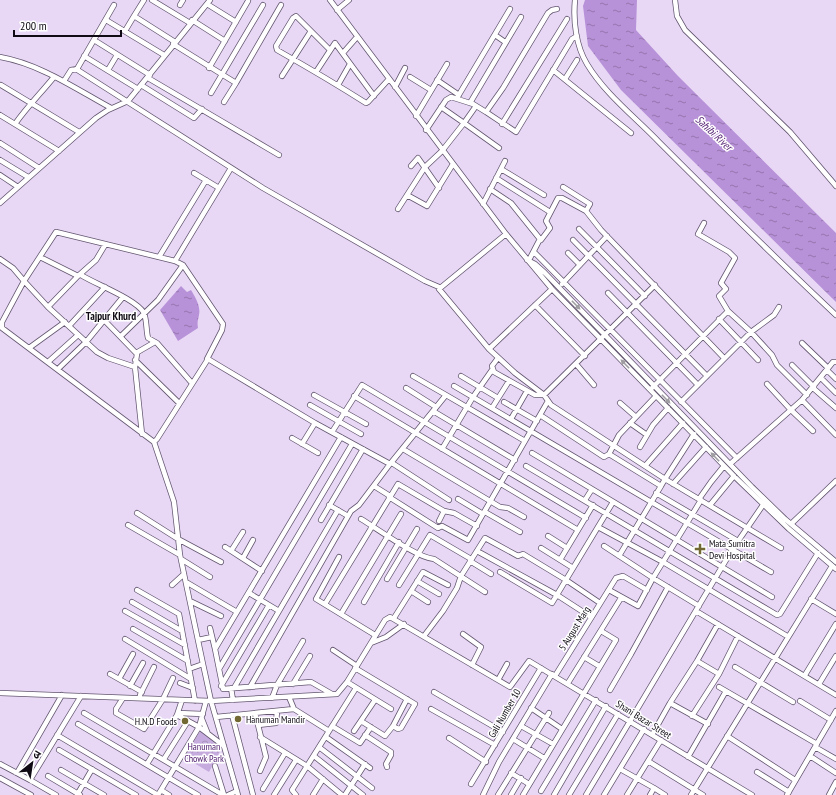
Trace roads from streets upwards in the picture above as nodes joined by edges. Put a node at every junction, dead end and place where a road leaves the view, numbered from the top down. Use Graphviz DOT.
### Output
graph roads {
  1 [pos="144,0"];
  2 [pos="152,0"];
  3 [pos="330,0"];
  4 [pos="349,0"];
  5 [pos="575,0"];
  6 [pos="675,0"];
  7 [pos="248,1"];
  8 [pos="208,2"];
  9 [pos="263,4"];
  10 [pos="114,5"];
  11 [pos="281,5"];
  12 [pos="337,10"];
  13 [pos="510,10"];
  14 [pos="557,10"];
  15 [pos="134,16"];
  16 [pos="521,17"];
  17 [pos="566,19"];
  18 [pos="106,20"];
  19 [pos="191,22"];
  20 [pos="236,22"];
  21 [pos="125,31"];
  22 [pos="311,31"];
  23 [pos="495,35"];
  24 [pos="577,36"];
  25 [pos="357,37"];
  26 [pos="94,40"];
  27 [pos="225,41"];
  28 [pos="505,42"];
  29 [pos="174,43"];
  30 [pos="330,50"];
  31 [pos="343,53"];
  32 [pos="117,55"];
  33 [pos="84,56"];
  34 [pos="164,56"];
  35 [pos="0,57"];
  36 [pos="293,58"];
  37 [pos="577,60"];
  38 [pos="350,64"];
  39 [pos="447,64"];
  40 [pos="209,68"];
  41 [pos="405,68"];
  42 [pos="76,69"];
  43 [pos="108,70"];
  44 [pos="553,70"];
  45 [pos="316,72"];
  46 [pos="222,75"];
  47 [pos="149,76"];
  48 [pos="282,76"];
  49 [pos="54,77"];
  50 [pos="410,77"];
  51 [pos="565,79"];
  52 [pos="388,80"];
  53 [pos="437,80"];
  54 [pos="64,81"];
  55 [pos="236,83"];
  56 [pos="0,85"];
  57 [pos="338,85"];
  58 [pos="140,87"];
  59 [pos="394,88"];
  60 [pos="431,90"];
  61 [pos="211,94"];
  62 [pos="374,96"];
  63 [pos="458,96"];
  64 [pos="128,101"];
  65 [pos="224,102"];
  66 [pos="470,103"];
  67 [pos="32,104"];
  68 [pos="476,106"];
  69 [pos="441,107"];
  70 [pos="111,108"];
  71 [pos="202,109"];
  72 [pos="486,112"];
  73 [pos="0,114"];
  74 [pos="416,116"];
  75 [pos="464,123"];
  76 [pos="15,124"];
  77 [pos="502,124"];
  78 [pos="426,130"];
  79 [pos="79,132"];
  80 [pos="631,133"];
  81 [pos="0,143"];
  82 [pos="499,148"];
  83 [pos="442,150"];
  84 [pos="59,151"];
  85 [pos="279,155"];
  86 [pos="0,160"];
  87 [pos="505,161"];
  88 [pos="453,164"];
  89 [pos="411,166"];
  90 [pos="425,167"];
  91 [pos="39,168"];
  92 [pos="231,168"];
  93 [pos="501,169"];
  94 [pos="194,173"];
  95 [pos="0,175"];
  96 [pos="28,177"];
  97 [pos="496,178"];
  98 [pos="206,180"];
  99 [pos="836,186"];
  100 [pos="18,187"];
  101 [pos="563,187"];
  102 [pos="219,188"];
  103 [pos="439,188"];
  104 [pos="490,189"];
  105 [pos="407,195"];
  106 [pos="544,195"];
  107 [pos="0,202"];
  108 [pos="483,204"];
  109 [pos="398,209"];
  110 [pos="586,211"];
  111 [pos="550,212"];
  112 [pos="704,223"];
  113 [pos="579,229"];
  114 [pos="506,234"];
  115 [pos="607,236"];
  116 [pos="541,240"];
  117 [pos="573,240"];
  118 [pos="105,245"];
  119 [pos="597,247"];
  120 [pos="534,252"];
  121 [pos="568,253"];
  122 [pos="588,256"];
  123 [pos="40,257"];
  124 [pos="159,257"];
  125 [pos="0,259"];
  126 [pos="528,260"];
  127 [pos="175,261"];
  128 [pos="183,265"];
  129 [pos="580,265"];
  130 [pos="79,276"];
  131 [pos="24,282"];
  132 [pos="563,282"];
  133 [pos="655,285"];
  134 [pos="105,287"];
  135 [pos="559,287"];
  136 [pos="439,288"];
  137 [pos="553,291"];
  138 [pos="608,293"];
  139 [pos="645,296"];
  140 [pos="123,297"];
  141 [pos="535,305"];
  142 [pos="636,305"];
  143 [pos="48,307"];
  144 [pos="779,307"];
  145 [pos="728,311"];
  146 [pos="144,313"];
  147 [pos="627,314"];
  148 [pos="836,315"];
  149 [pos="719,319"];
  150 [pos="105,321"];
  151 [pos="67,324"];
  152 [pos="611,331"];
  153 [pos="751,332"];
  154 [pos="78,335"];
  155 [pos="121,336"];
  156 [pos="606,336"];
  157 [pos="703,336"];
  158 [pos="602,340"];
  159 [pos="86,342"];
  160 [pos="155,342"];
  161 [pos="741,342"];
  162 [pos="802,343"];
  163 [pos="29,348"];
  164 [pos="489,349"];
  165 [pos="137,354"];
  166 [pos="684,354"];
  167 [pos="585,356"];
  168 [pos="498,358"];
  169 [pos="724,358"];
  170 [pos="207,359"];
  171 [pos="135,360"];
  172 [pos="758,360"];
  173 [pos="48,362"];
  174 [pos="836,362"];
  175 [pos="676,363"];
  176 [pos="576,364"];
  177 [pos="792,365"];
  178 [pos="135,367"];
  179 [pos="58,369"];
  180 [pos="828,369"];
  181 [pos="492,370"];
  182 [pos="413,376"];
  183 [pos="462,376"];
  184 [pos="706,376"];
  185 [pos="820,378"];
  186 [pos="836,379"];
  187 [pos="509,381"];
  188 [pos="660,381"];
  189 [pos="191,382"];
  190 [pos="767,384"];
  191 [pos="594,385"];
  192 [pos="698,385"];
  193 [pos="454,386"];
  194 [pos="479,387"];
  195 [pos="813,387"];
  196 [pos="406,388"];
  197 [pos="652,388"];
  198 [pos="528,391"];
  199 [pos="836,393"];
  200 [pos="314,394"];
  201 [pos="446,395"];
  202 [pos="544,395"];
  203 [pos="807,395"];
  204 [pos="354,396"];
  205 [pos="656,396"];
  206 [pos="473,397"];
  207 [pos="498,398"];
  208 [pos="802,400"];
  209 [pos="548,401"];
  210 [pos="504,402"];
  211 [pos="681,402"];
  212 [pos="179,403"];
  213 [pos="620,404"];
  214 [pos="310,405"];
  215 [pos="467,407"];
  216 [pos="492,408"];
  217 [pos="668,408"];
  218 [pos="836,408"];
  219 [pos="435,409"];
  220 [pos="517,410"];
  221 [pos="791,410"];
  222 [pos="345,411"];
  223 [pos="540,416"];
  224 [pos="636,417"];
  225 [pos="512,419"];
  226 [pos="537,421"];
  227 [pos="339,422"];
  228 [pos="424,422"];
  229 [pos="315,423"];
  230 [pos="630,423"];
  231 [pos="683,423"];
  232 [pos="366,424"];
  233 [pos="457,424"];
  234 [pos="531,431"];
  235 [pos="813,431"];
  236 [pos="332,432"];
  237 [pos="416,433"];
  238 [pos="142,434"];
  239 [pos="360,434"];
  240 [pos="694,434"];
  241 [pos="647,435"];
  242 [pos="836,435"];
  243 [pos="341,437"];
  244 [pos="449,437"];
  245 [pos="292,438"];
  246 [pos="525,441"];
  247 [pos="154,442"];
  248 [pos="302,444"];
  249 [pos="352,444"];
  250 [pos="613,446"];
  251 [pos="640,447"];
  252 [pos="706,447"];
  253 [pos="363,449"];
  254 [pos="403,449"];
  255 [pos="442,449"];
  256 [pos="532,452"];
  257 [pos="318,453"];
  258 [pos="609,454"];
  259 [pos="737,458"];
  260 [pos="515,460"];
  261 [pos="391,463"];
  262 [pos="730,464"];
  263 [pos="526,466"];
  264 [pos="645,466"];
  265 [pos="724,466"];
  266 [pos="508,472"];
  267 [pos="734,476"];
  268 [pos="665,479"];
  269 [pos="836,481"];
  270 [pos="500,484"];
  271 [pos="673,484"];
  272 [pos="374,486"];
  273 [pos="661,486"];
  274 [pos="592,489"];
  275 [pos="656,493"];
  276 [pos="390,497"];
  277 [pos="449,500"];
  278 [pos="458,500"];
  279 [pos="584,500"];
  280 [pos="700,500"];
  281 [pos="491,501"];
  282 [pos="613,502"];
  283 [pos="651,502"];
  284 [pos="765,502"];
  285 [pos="329,505"];
  286 [pos="593,505"];
  287 [pos="710,505"];
  288 [pos="338,510"];
  289 [pos="444,511"];
  290 [pos="137,512"];
  291 [pos="484,513"];
  292 [pos="606,513"];
  293 [pos="401,514"];
  294 [pos="692,514"];
  295 [pos="348,516"];
  296 [pos="524,517"];
  297 [pos="586,518"];
  298 [pos="361,519"];
  299 [pos="641,519"];
  300 [pos="321,520"];
  301 [pos="439,521"];
  302 [pos="687,523"];
  303 [pos="791,524"];
  304 [pos="128,525"];
  305 [pos="372,526"];
  306 [pos="476,526"];
  307 [pos="598,527"];
  308 [pos="746,528"];
  309 [pos="418,529"];
  310 [pos="578,530"];
  311 [pos="634,530"];
  312 [pos="243,532"];
  313 [pos="520,532"];
  314 [pos="388,535"];
  315 [pos="548,536"];
  316 [pos="178,539"];
  317 [pos="253,540"];
  318 [pos="677,540"];
  319 [pos="738,541"];
  320 [pos="399,542"];
  321 [pos="627,543"];
  322 [pos="604,546"];
  323 [pos="225,547"];
  324 [pos="407,547"];
  325 [pos="541,548"];
  326 [pos="567,548"];
  327 [pos="781,548"];
  328 [pos="477,550"];
  329 [pos="732,550"];
  330 [pos="231,551"];
  331 [pos="670,551"];
  332 [pos="818,553"];
  333 [pos="418,554"];
  334 [pos="619,556"];
  335 [pos="180,557"];
  336 [pos="339,557"];
  337 [pos="243,558"];
  338 [pos="471,560"];
  339 [pos="560,560"];
  340 [pos="221,562"];
  341 [pos="663,562"];
  342 [pos="836,562"];
  343 [pos="722,566"];
  344 [pos="832,566"];
  345 [pos="573,568"];
  346 [pos="836,569"];
  347 [pos="262,571"];
  348 [pos="500,572"];
  349 [pos="771,572"];
  350 [pos="184,574"];
  351 [pos="491,574"];
  352 [pos="461,576"];
  353 [pos="210,577"];
  354 [pos="653,578"];
  355 [pos="715,578"];
  356 [pos="388,579"];
  357 [pos="566,580"];
  358 [pos="417,581"];
  359 [pos="186,582"];
  360 [pos="172,585"];
  361 [pos="399,585"];
  362 [pos="448,585"];
  363 [pos="668,587"];
  364 [pos="708,589"];
  365 [pos="137,590"];
  366 [pos="609,590"];
  367 [pos="647,590"];
  368 [pos="411,591"];
  369 [pos="485,592"];
  370 [pos="249,593"];
  371 [pos="439,594"];
  372 [pos="557,596"];
  373 [pos="772,597"];
  374 [pos="621,598"];
  375 [pos="811,599"];
  376 [pos="260,600"];
  377 [pos="190,601"];
  378 [pos="132,602"];
  379 [pos="364,602"];
  380 [pos="428,602"];
  381 [pos="600,603"];
  382 [pos="325,604"];
  383 [pos="269,605"];
  384 [pos="698,608"];
  385 [pos="125,611"];
  386 [pos="279,611"];
  387 [pos="237,612"];
  388 [pos="340,614"];
  389 [pos="836,614"];
  390 [pos="221,616"];
  391 [pos="591,617"];
  392 [pos="394,618"];
  393 [pos="404,624"];
  394 [pos="718,624"];
  395 [pos="836,624"];
  396 [pos="210,628"];
  397 [pos="133,629"];
  398 [pos="182,631"];
  399 [pos="601,631"];
  400 [pos="463,634"];
  401 [pos="376,635"];
  402 [pos="424,636"];
  403 [pos="738,636"];
  404 [pos="787,636"];
  405 [pos="212,637"];
  406 [pos="125,639"];
  407 [pos="198,640"];
  408 [pos="303,641"];
  409 [pos="371,643"];
  410 [pos="185,645"];
  411 [pos="215,649"];
  412 [pos="333,650"];
  413 [pos="133,654"];
  414 [pos="310,656"];
  415 [pos="836,656"];
  416 [pos="774,657"];
  417 [pos="584,658"];
  418 [pos="697,661"];
  419 [pos="188,662"];
  420 [pos="143,663"];
  421 [pos="203,664"];
  422 [pos="507,664"];
  423 [pos="472,665"];
  424 [pos="599,666"];
  425 [pos="154,667"];
  426 [pos="356,667"];
  427 [pos="735,667"];
  428 [pos="189,668"];
  429 [pos="541,668"];
  430 [pos="218,670"];
  431 [pos="110,674"];
  432 [pos="719,674"];
  433 [pos="553,675"];
  434 [pos="805,675"];
  435 [pos="173,678"];
  436 [pos="119,679"];
  437 [pos="191,679"];
  438 [pos="498,680"];
  439 [pos="347,682"];
  440 [pos="760,682"];
  441 [pos="180,683"];
  442 [pos="568,683"];
  443 [pos="293,684"];
  444 [pos="819,684"];
  445 [pos="277,685"];
  446 [pos="130,686"];
  447 [pos="221,686"];
  448 [pos="250,687"];
  449 [pos="719,687"];
  450 [pos="193,688"];
  451 [pos="233,688"];
  452 [pos="356,688"];
  453 [pos="610,690"];
  454 [pos="726,691"];
  455 [pos="142,692"];
  456 [pos="434,692"];
  457 [pos="0,693"];
  458 [pos="583,693"];
  459 [pos="62,695"];
  460 [pos="332,695"];
  461 [pos="836,695"];
  462 [pos="81,696"];
  463 [pos="289,697"];
  464 [pos="123,698"];
  465 [pos="139,698"];
  466 [pos="272,698"];
  467 [pos="163,699"];
  468 [pos="407,699"];
  469 [pos="182,700"];
  470 [pos="233,700"];
  471 [pos="375,700"];
  472 [pos="596,700"];
  473 [pos="195,701"];
  474 [pos="206,701"];
  475 [pos="211,701"];
  476 [pos="800,701"];
  477 [pos="793,702"];
  478 [pos="670,703"];
  479 [pos="747,704"];
  480 [pos="606,706"];
  481 [pos="531,708"];
  482 [pos="294,709"];
  483 [pos="391,709"];
  484 [pos="431,709"];
  485 [pos="277,711"];
  486 [pos="836,711"];
  487 [pos="550,712"];
  488 [pos="84,713"];
  489 [pos="177,714"];
  490 [pos="255,714"];
  491 [pos="618,714"];
  492 [pos="232,715"];
  493 [pos="692,716"];
  494 [pos="202,717"];
  495 [pos="216,717"];
  496 [pos="546,718"];
  497 [pos="831,720"];
  498 [pos="188,721"];
  499 [pos="361,721"];
  500 [pos="630,721"];
  501 [pos="78,724"];
  502 [pos="708,724"];
  503 [pos="258,725"];
  504 [pos="392,726"];
  505 [pos="521,726"];
  506 [pos="199,727"];
  507 [pos="371,727"];
  508 [pos="562,728"];
  509 [pos="331,729"];
  510 [pos="644,729"];
  511 [pos="354,731"];
  512 [pos="503,732"];
  513 [pos="380,733"];
  514 [pos="208,734"];
  515 [pos="537,734"];
  516 [pos="57,735"];
  517 [pos="365,735"];
  518 [pos="652,735"];
  519 [pos="727,736"];
  520 [pos="260,737"];
  521 [pos="326,737"];
  522 [pos="449,738"];
  523 [pos="513,739"];
  524 [pos="661,740"];
  525 [pos="375,742"];
  526 [pos="553,744"];
  527 [pos="495,745"];
  528 [pos="224,746"];
  529 [pos="816,746"];
  530 [pos="319,747"];
  531 [pos="528,747"];
  532 [pos="59,750"];
  533 [pos="153,753"];
  534 [pos="285,753"];
  535 [pos="314,756"];
  536 [pos="810,756"];
  537 [pos="688,757"];
  538 [pos="544,758"];
  539 [pos="164,759"];
  540 [pos="836,759"];
  541 [pos="296,760"];
  542 [pos="648,761"];
  543 [pos="486,762"];
  544 [pos="0,764"];
  545 [pos="147,764"];
  546 [pos="365,764"];
  547 [pos="175,766"];
  548 [pos="215,766"];
  549 [pos="307,766"];
  550 [pos="387,767"];
  551 [pos="370,768"];
  552 [pos="92,769"];
  553 [pos="620,769"];
  554 [pos="707,769"];
  555 [pos="61,770"];
  556 [pos="260,771"];
  557 [pos="757,772"];
  558 [pos="17,773"];
  559 [pos="511,773"];
  560 [pos="836,773"];
  561 [pos="48,776"];
  562 [pos="357,776"];
  563 [pos="169,777"];
  564 [pos="0,778"];
  565 [pos="521,778"];
  566 [pos="637,778"];
  567 [pos="323,779"];
  568 [pos="30,780"];
  569 [pos="795,780"];
  570 [pos="84,783"];
  571 [pos="836,783"];
  572 [pos="471,784"];
  573 [pos="529,784"];
  574 [pos="351,786"];
  575 [pos="372,788"];
  576 [pos="654,788"];
  577 [pos="263,789"];
  578 [pos="335,789"];
  579 [pos="694,790"];
  580 [pos="541,791"];
  581 [pos="159,793"];
  582 [pos="238,793"];
  583 [pos="78,794"];
  584 [pos="788,794"];
  585 [pos="31,795"];
  586 [pos="56,795"];
  587 [pos="104,795"];
  588 [pos="136,795"];
  589 [pos="170,795"];
  590 [pos="198,795"];
  591 [pos="223,795"];
  592 [pos="228,795"];
  593 [pos="253,795"];
  594 [pos="274,795"];
  595 [pos="296,795"];
  596 [pos="313,795"];
  597 [pos="331,795"];
  598 [pos="344,795"];
  599 [pos="363,795"];
  600 [pos="484,795"];
  601 [pos="498,795"];
  602 [pos="511,795"];
  603 [pos="523,795"];
  604 [pos="554,795"];
  605 [pos="569,795"];
  606 [pos="586,795"];
  607 [pos="604,795"];
  608 [pos="627,795"];
  609 [pos="650,795"];
  610 [pos="665,795"];
  611 [pos="691,795"];
  612 [pos="703,795"];
  613 [pos="752,795"];
  614 [pos="829,795"];
  1 -- 15 [label="street"];
  2 -- 19 [label="street"];
  3 -- 12 [label="street"];
  4 -- 12 [label="street"];
  5 -- 24 [label="street"];
  6 -- 99 [label="street"];
  7 -- 20 [label="street"];
  8 -- 19 [label="street"];
  8 -- 20 [label="street"];
  9 -- 46 [label="street"];
  10 -- 18 [label="street"];
  11 -- 55 [label="street"];
  12 -- 25 [label="street"];
  13 -- 23 [label="street"];
  14 -- 72 [label="street"];
  15 -- 21 [label="street"];
  15 -- 29 [label="street"];
  16 -- 28 [label="street"];
  17 -- 77 [label="street"];
  18 -- 21 [label="street"];
  18 -- 26 [label="street"];
  19 -- 27 [label="street"];
  19 -- 29 [label="street"];
  20 -- 27 [label="street"];
  21 -- 34 [label="street"];
  22 -- 30 [label="street"];
  22 -- 36 [label="street"];
  22 -- 36 [label="street"];
  23 -- 28 [label="street"];
  23 -- 63 [label="street"];
  24 -- 44 [label="street"];
  24 -- 148 [label="street"];
  25 -- 31 [label="street"];
  25 -- 52 [label="street"];
  26 -- 32 [label="street"];
  26 -- 33 [label="street"];
  27 -- 40 [label="street"];
  28 -- 66 [label="street"];
  29 -- 34 [label="street"];
  29 -- 40 [label="street"];
  30 -- 31 [label="street"];
  30 -- 45 [label="street"];
  31 -- 38 [label="street"];
  32 -- 43 [label="street"];
  32 -- 47 [label="street"];
  33 -- 42 [label="street"];
  33 -- 43 [label="street"];
  34 -- 47 [label="street"];
  35 -- 49 [label="street"];
  36 -- 45 [label="street"];
  36 -- 48 [label="street"];
  37 -- 51 [label="street"];
  38 -- 57 [label="street"];
  38 -- 62 [label="street"];
  39 -- 53 [label="street"];
  40 -- 46 [label="street"];
  41 -- 59 [label="street"];
  42 -- 54 [label="street"];
  42 -- 64 [label="street"];
  43 -- 58 [label="street"];
  44 -- 51 [label="street"];
  44 -- 77 [label="street"];
  45 -- 57 [label="street"];
  46 -- 55 [label="street"];
  46 -- 61 [label="street"];
  47 -- 58 [label="street"];
  47 -- 71 [label="street"];
  49 -- 54 [label="street"];
  49 -- 67 [label="street"];
  50 -- 60 [label="street"];
  51 -- 80 [label="street"];
  52 -- 59 [label="street"];
  52 -- 62 [label="street"];
  53 -- 60 [label="street"];
  53 -- 63 [label="street"];
  54 -- 70 [label="street"];
  55 -- 65 [label="street"];
  56 -- 67 [label="street"];
  57 -- 62 [label="street"];
  58 -- 64 [label="street"];
  58 -- 71 [label="street"];
  59 -- 74 [label="street"];
  60 -- 74 [label="street"];
  63 -- 66 [label="street"];
  63 -- 69 [label="street"];
  64 -- 70 [label="street"];
  64 -- 92 [label="street"];
  66 -- 68 [label="street"];
  67 -- 76 [label="street"];
  67 -- 79 [label="street"];
  68 -- 72 [label="street"];
  68 -- 75 [label="street"];
  69 -- 75 [label="street"];
  69 -- 78 [label="street"];
  70 -- 79 [label="street"];
  71 -- 85 [label="street"];
  72 -- 77 [label="street"];
  73 -- 76 [label="street"];
  74 -- 78 [label="street"];
  75 -- 82 [label="street"];
  75 -- 83 [label="street"];
  76 -- 84 [label="street"];
  78 -- 83 [label="street"];
  79 -- 84 [label="street"];
  81 -- 91 [label="street"];
  83 -- 88 [label="street"];
  83 -- 90 [label="street"];
  84 -- 91 [label="street"];
  86 -- 96 [label="street"];
  87 -- 93 [label="street"];
  88 -- 103 [label="street"];
  88 -- 108 [label="street"];
  89 -- 90 [label="street"];
  90 -- 103 [label="street"];
  90 -- 105 [label="street"];
  91 -- 96 [label="street"];
  92 -- 102 [label="street"];
  92 -- 136 [label="street"];
  93 -- 97 [label="street"];
  93 -- 106 [label="street"];
  94 -- 98 [label="street"];
  95 -- 100 [label="street"];
  96 -- 100 [label="street"];
  97 -- 104 [label="street"];
  97 -- 111 [label="street"];
  98 -- 102 [label="street"];
  98 -- 124 [label="street"];
  100 -- 107 [label="street"];
  101 -- 110 [label="street"];
  102 -- 127 [label="street"];
  103 -- 105 [label="street"];
  104 -- 108 [label="street"];
  104 -- 116 [label="street"];
  105 -- 109 [label="street"];
  108 -- 114 [label="street"];
  110 -- 111 [label="street"];
  110 -- 115 [label="street"];
  111 -- 116 [label="street"];
  112 -- 145 [label="street"];
  113 -- 119 [label="street"];
  114 -- 126 [label="street"];
  114 -- 136 [label="street"];
  115 -- 119 [label="street"];
  115 -- 133 [label="street"];
  116 -- 120 [label="street"];
  117 -- 122 [label="street"];
  118 -- 123 [label="street"];
  118 -- 124 [label="street"];
  118 -- 130 [label="street"];
  119 -- 122 [label="street"];
  119 -- 139 [label="street"];
  120 -- 126 [label="street"];
  120 -- 132 [label="street"];
  121 -- 129 [label="street"];
  122 -- 129 [label="street"];
  122 -- 142 [label="street"];
  123 -- 130 [label="street"];
  123 -- 131 [label="street"];
  124 -- 127 [label="street"];
  125 -- 131 [label="street"];
  126 -- 135 [label="street"];
  126 -- 137 [label="street"];
  127 -- 128 [label="street"];
  128 -- 146 [label="street"];
  128 -- 170 [label="street"];
  129 -- 132 [label="street"];
  130 -- 134 [label="street"];
  130 -- 143 [label="street"];
  131 -- 143 [label="street"];
  131 -- 163 [label="street"];
  132 -- 135 [label="street"];
  132 -- 152 [label="street"];
  133 -- 139 [label="street"];
  133 -- 157 [label="street"];
  134 -- 140 [label="street"];
  134 -- 151 [label="street"];
  135 -- 137 [label="street"];
  135 -- 156 [label="street, one-way"];
  136 -- 164 [label="street"];
  137 -- 141 [label="street"];
  137 -- 158 [label="street"];
  138 -- 147 [label="street"];
  139 -- 142 [label="street"];
  140 -- 146 [label="street"];
  140 -- 150 [label="street"];
  141 -- 164 [label="street"];
  141 -- 167 [label="street"];
  142 -- 147 [label="street"];
  142 -- 166 [label="street"];
  143 -- 151 [label="street"];
  144 -- 153 [label="street"];
  145 -- 149 [label="street"];
  145 -- 153 [label="street"];
  146 -- 155 [label="street"];
  146 -- 160 [label="street"];
  147 -- 152 [label="street"];
  147 -- 175 [label="street"];
  149 -- 157 [label="street"];
  149 -- 161 [label="street"];
  150 -- 155 [label="street"];
  150 -- 159 [label="street"];
  151 -- 154 [label="street"];
  151 -- 163 [label="street"];
  152 -- 156 [label="street"];
  152 -- 188 [label="street"];
  153 -- 161 [label="street"];
  153 -- 203 [label="street"];
  154 -- 159 [label="street"];
  154 -- 173 [label="street"];
  155 -- 165 [label="street"];
  156 -- 158 [label="street"];
  156 -- 197 [label="street"];
  157 -- 166 [label="street"];
  157 -- 169 [label="street"];
  158 -- 167 [label="street"];
  197 -- 158 [label="street, one-way"];
  159 -- 178 [label="street"];
  159 -- 179 [label="street"];
  160 -- 165 [label="street"];
  160 -- 189 [label="street"];
  161 -- 169 [label="street"];
  161 -- 172 [label="street"];
  162 -- 180 [label="street"];
  163 -- 173 [label="street"];
  164 -- 168 [label="street"];
  165 -- 171 [label="street"];
  166 -- 175 [label="street"];
  166 -- 184 [label="street"];
  167 -- 176 [label="street"];
  168 -- 181 [label="street"];
  168 -- 202 [label="street"];
  169 -- 184 [label="street"];
  170 -- 189 [label="street"];
  170 -- 229 [label="street"];
  171 -- 178 [label="street"];
  171 -- 212 [label="street"];
  173 -- 179 [label="street"];
  174 -- 180 [label="street"];
  175 -- 188 [label="street"];
  175 -- 192 [label="street"];
  176 -- 191 [label="street"];
  176 -- 202 [label="street"];
  177 -- 195 [label="street"];
  178 -- 238 [label="street"];
  179 -- 238 [label="street"];
  180 -- 185 [label="street"];
  180 -- 186 [label="street"];
  181 -- 187 [label="street"];
  181 -- 194 [label="street"];
  182 -- 201 [label="street"];
  183 -- 194 [label="street"];
  184 -- 192 [label="street"];
  185 -- 195 [label="street"];
  185 -- 199 [label="street"];
  187 -- 198 [label="street"];
  187 -- 207 [label="street"];
  188 -- 197 [label="street"];
  188 -- 211 [label="street"];
  189 -- 212 [label="street"];
  190 -- 221 [label="street"];
  192 -- 211 [label="street"];
  193 -- 206 [label="street"];
  194 -- 206 [label="street"];
  194 -- 207 [label="street"];
  195 -- 203 [label="street"];
  195 -- 218 [label="street"];
  196 -- 219 [label="street"];
  197 -- 205 [label="street"];
  197 -- 262 [label="street, one-way"];
  198 -- 202 [label="street"];
  198 -- 220 [label="street"];
  200 -- 222 [label="street"];
  201 -- 215 [label="street"];
  201 -- 219 [label="street"];
  202 -- 209 [label="street"];
  203 -- 208 [label="street"];
  204 -- 222 [label="street"];
  204 -- 228 [label="street"];
  204 -- 237 [label="street"];
  205 -- 217 [label="street"];
  205 -- 224 [label="street"];
  206 -- 215 [label="street"];
  206 -- 216 [label="street"];
  207 -- 216 [label="street"];
  208 -- 221 [label="street"];
  208 -- 242 [label="street"];
  209 -- 223 [label="street"];
  209 -- 250 [label="street"];
  210 -- 220 [label="street"];
  211 -- 259 [label="street"];
  212 -- 247 [label="street"];
  213 -- 224 [label="street"];
  214 -- 227 [label="street"];
  215 -- 233 [label="street"];
  215 -- 246 [label="street"];
  216 -- 225 [label="street"];
  217 -- 231 [label="street"];
  217 -- 241 [label="street"];
  219 -- 228 [label="street"];
  219 -- 233 [label="street"];
  220 -- 225 [label="street"];
  220 -- 226 [label="street"];
  221 -- 235 [label="street"];
  221 -- 259 [label="street"];
  222 -- 227 [label="street"];
  222 -- 232 [label="street"];
  223 -- 226 [label="street"];
  223 -- 258 [label="street"];
  224 -- 230 [label="street"];
  225 -- 234 [label="street"];
  226 -- 234 [label="street"];
  227 -- 236 [label="street"];
  227 -- 239 [label="street"];
  228 -- 237 [label="street"];
  228 -- 244 [label="street"];
  229 -- 236 [label="street"];
  229 -- 248 [label="street"];
  230 -- 241 [label="street"];
  230 -- 250 [label="street"];
  231 -- 240 [label="street"];
  231 -- 264 [label="street"];
  233 -- 244 [label="street"];
  233 -- 260 [label="street"];
  234 -- 246 [label="street"];
  234 -- 283 [label="street"];
  236 -- 243 [label="street"];
  237 -- 254 [label="street"];
  237 -- 255 [label="street"];
  238 -- 247 [label="street"];
  240 -- 252 [label="street"];
  240 -- 268 [label="street"];
  241 -- 251 [label="street"];
  243 -- 249 [label="street"];
  243 -- 347 [label="street"];
  244 -- 255 [label="street"];
  244 -- 266 [label="street"];
  245 -- 248 [label="street"];
  246 -- 260 [label="street"];
  247 -- 316 [label="street"];
  248 -- 257 [label="street"];
  249 -- 253 [label="street"];
  249 -- 376 [label="street"];
  250 -- 258 [label="street"];
  250 -- 264 [label="street"];
  265 -- 252 [label="street, one-way"];
  252 -- 271 [label="street"];
  253 -- 261 [label="street"];
  253 -- 285 [label="street"];
  254 -- 261 [label="street"];
  254 -- 281 [label="street"];
  255 -- 270 [label="street"];
  256 -- 274 [label="street"];
  258 -- 273 [label="street"];
  259 -- 262 [label="street"];
  260 -- 266 [label="street"];
  261 -- 272 [label="street"];
  261 -- 277 [label="street"];
  262 -- 284 [label="street"];
  263 -- 279 [label="street"];
  264 -- 268 [label="street"];
  265 -- 267 [label="street"];
  265 -- 280 [label="street"];
  266 -- 270 [label="street"];
  266 -- 297 [label="street"];
  267 -- 284 [label="street"];
  267 -- 287 [label="street"];
  268 -- 271 [label="street"];
  268 -- 273 [label="street"];
  269 -- 303 [label="street"];
  270 -- 281 [label="street"];
  270 -- 310 [label="street"];
  271 -- 280 [label="street"];
  272 -- 276 [label="street"];
  272 -- 295 [label="street"];
  273 -- 275 [label="street"];
  274 -- 279 [label="street"];
  274 -- 282 [label="street"];
  275 -- 283 [label="street"];
  275 -- 294 [label="street"];
  276 -- 289 [label="street"];
  276 -- 305 [label="street"];
  276 -- 306 [label="street"];
  278 -- 291 [label="street"];
  279 -- 286 [label="street"];
  280 -- 287 [label="street"];
  280 -- 294 [label="street"];
  281 -- 291 [label="street"];
  281 -- 296 [label="street"];
  282 -- 292 [label="street"];
  282 -- 299 [label="street"];
  283 -- 299 [label="street"];
  283 -- 302 [label="street"];
  284 -- 303 [label="street"];
  284 -- 308 [label="street"];
  284 -- 332 [label="street"];
  285 -- 288 [label="street"];
  285 -- 300 [label="street"];
  286 -- 292 [label="street"];
  286 -- 297 [label="street"];
  287 -- 308 [label="street"];
  288 -- 295 [label="street"];
  288 -- 386 [label="street"];
  289 -- 301 [label="street"];
  289 -- 306 [label="street"];
  290 -- 316 [label="street"];
  291 -- 306 [label="street"];
  291 -- 313 [label="street"];
  292 -- 307 [label="street"];
  292 -- 311 [label="street"];
  293 -- 314 [label="street"];
  294 -- 302 [label="street"];
  294 -- 319 [label="street"];
  295 -- 448 [label="street"];
  297 -- 310 [label="street"];
  298 -- 305 [label="street"];
  299 -- 311 [label="street"];
  299 -- 318 [label="street"];
  302 -- 318 [label="street"];
  302 -- 329 [label="street"];
  303 -- 342 [label="street"];
  304 -- 335 [label="street"];
  305 -- 314 [label="street"];
  305 -- 382 [label="street"];
  307 -- 321 [label="street"];
  307 -- 345 [label="street"];
  308 -- 319 [label="street"];
  308 -- 327 [label="street"];
  309 -- 324 [label="street"];
  310 -- 326 [label="street"];
  311 -- 321 [label="street"];
  311 -- 331 [label="street"];
  312 -- 330 [label="street"];
  314 -- 320 [label="street"];
  314 -- 388 [label="street"];
  315 -- 326 [label="street"];
  316 -- 335 [label="street"];
  316 -- 340 [label="street"];
  317 -- 337 [label="street"];
  318 -- 331 [label="street"];
  318 -- 343 [label="street"];
  319 -- 329 [label="street"];
  320 -- 324 [label="street"];
  320 -- 379 [label="street"];
  321 -- 334 [label="street"];
  321 -- 341 [label="street"];
  322 -- 334 [label="street"];
  323 -- 330 [label="street"];
  324 -- 333 [label="street"];
  324 -- 356 [label="street"];
  325 -- 339 [label="street"];
  326 -- 339 [label="street"];
  328 -- 338 [label="street"];
  328 -- 357 [label="street"];
  328 -- 372 [label="street"];
  329 -- 343 [label="street"];
  329 -- 349 [label="street"];
  330 -- 337 [label="street"];
  331 -- 341 [label="street"];
  331 -- 355 [label="street"];
  332 -- 344 [label="street"];
  332 -- 355 [label="street"];
  333 -- 338 [label="street"];
  333 -- 352 [label="street"];
  333 -- 361 [label="street"];
  334 -- 354 [label="street"];
  335 -- 350 [label="street"];
  335 -- 353 [label="street"];
  336 -- 382 [label="street"];
  337 -- 347 [label="street"];
  338 -- 351 [label="street"];
  338 -- 352 [label="street"];
  339 -- 345 [label="street"];
  341 -- 354 [label="street"];
  341 -- 364 [label="street"];
  343 -- 355 [label="street"];
  343 -- 373 [label="street"];
  344 -- 346 [label="street"];
  344 -- 375 [label="street"];
  345 -- 357 [label="street"];
  347 -- 370 [label="street"];
  348 -- 372 [label="street"];
  350 -- 359 [label="street"];
  350 -- 360 [label="street"];
  352 -- 369 [label="street"];
  352 -- 402 [label="street"];
  354 -- 363 [label="street"];
  354 -- 367 [label="street"];
  355 -- 364 [label="street"];
  357 -- 372 [label="street"];
  357 -- 381 [label="street"];
  358 -- 362 [label="street"];
  358 -- 368 [label="street"];
  358 -- 371 [label="street"];
  359 -- 377 [label="street"];
  359 -- 387 [label="street"];
  363 -- 384 [label="street"];
  363 -- 453 [label="street"];
  364 -- 384 [label="street"];
  364 -- 404 [label="street"];
  365 -- 398 [label="street"];
  366 -- 367 [label="street, 5 August Marg"];
  366 -- 374 [label="street"];
  366 -- 381 [label="street, 5 August Marg"];
  367 -- 374 [label="street"];
  368 -- 380 [label="street"];
  368 -- 392 [label="street"];
  370 -- 376 [label="street"];
  370 -- 387 [label="street"];
  372 -- 391 [label="street"];
  374 -- 399 [label="street"];
  375 -- 389 [label="street"];
  375 -- 404 [label="street"];
  376 -- 383 [label="street"];
  376 -- 430 [label="street"];
  377 -- 390 [label="street"];
  377 -- 407 [label="street"];
  378 -- 398 [label="street"];
  381 -- 391 [label="street, 5 August Marg"];
  382 -- 388 [label="street"];
  383 -- 386 [label="street"];
  383 -- 447 [label="street"];
  384 -- 394 [label="street"];
  384 -- 500 [label="street"];
  385 -- 410 [label="street"];
  386 -- 451 [label="street"];
  387 -- 411 [label="street"];
  388 -- 401 [label="street"];
  391 -- 433 [label="street, 5 August Marg"];
  392 -- 393 [label="street"];
  392 -- 401 [label="street"];
  393 -- 402 [label="street"];
  393 -- 409 [label="street"];
  394 -- 403 [label="street"];
  394 -- 418 [label="street"];
  395 -- 434 [label="street"];
  396 -- 405 [label="street"];
  397 -- 419 [label="street"];
  398 -- 410 [label="street"];
  399 -- 417 [label="street"];
  399 -- 424 [label="street"];
  400 -- 423 [label="street"];
  401 -- 409 [label="street"];
  402 -- 423 [label="street"];
  403 -- 416 [label="street"];
  403 -- 432 [label="street"];
  404 -- 416 [label="street"];
  405 -- 407 [label="street"];
  405 -- 411 [label="street"];
  406 -- 437 [label="street"];
  407 -- 421 [label="street"];
  408 -- 445 [label="street"];
  409 -- 426 [label="street"];
  410 -- 419 [label="street"];
  411 -- 430 [label="street"];
  412 -- 426 [label="street"];
  413 -- 436 [label="street"];
  414 -- 443 [label="street"];
  415 -- 444 [label="street"];
  416 -- 434 [label="street"];
  416 -- 440 [label="street"];
  417 -- 424 [label="street"];
  417 -- 442 [label="street"];
  418 -- 432 [label="street"];
  418 -- 478 [label="street"];
  419 -- 428 [label="street"];
  420 -- 446 [label="street"];
  421 -- 428 [label="street"];
  421 -- 475 [label="street"];
  422 -- 438 [label="street"];
  423 -- 438 [label="street"];
  424 -- 458 [label="street"];
  425 -- 455 [label="street"];
  426 -- 439 [label="street"];
  426 -- 468 [label="street"];
  427 -- 440 [label="street"];
  428 -- 437 [label="street"];
  429 -- 433 [label="street, Shani Bazar Street"];
  429 -- 438 [label="street, Shani Bazar Street"];
  429 -- 512 [label="street, Gali Number 10"];
  430 -- 447 [label="street"];
  431 -- 436 [label="street"];
  432 -- 493 [label="street"];
  433 -- 442 [label="street, Shani Bazar Street"];
  433 -- 481 [label="street, 5 August Marg"];
  434 -- 444 [label="street"];
  435 -- 467 [label="street"];
  436 -- 446 [label="street"];
  437 -- 450 [label="street"];
  439 -- 452 [label="street"];
  439 -- 460 [label="street"];
  440 -- 477 [label="street"];
  440 -- 479 [label="street"];
  441 -- 450 [label="street"];
  442 -- 458 [label="street, Shani Bazar Street"];
  443 -- 445 [label="street"];
  443 -- 460 [label="street"];
  444 -- 461 [label="street"];
  445 -- 448 [label="street"];
  445 -- 466 [label="street"];
  446 -- 455 [label="street"];
  447 -- 451 [label="street"];
  448 -- 451 [label="street"];
  449 -- 454 [label="street"];
  450 -- 473 [label="street"];
  451 -- 470 [label="street"];
  452 -- 471 [label="street"];
  452 -- 509 [label="street"];
  454 -- 479 [label="street"];
  454 -- 502 [label="street"];
  455 -- 465 [label="street"];
  456 -- 512 [label="street"];
  457 -- 459 [label="street"];
  458 -- 472 [label="street, Shani Bazar Street"];
  458 -- 508 [label="street"];
  459 -- 462 [label="street"];
  459 -- 558 [label="street"];
  460 -- 463 [label="street"];
  462 -- 464 [label="street"];
  462 -- 516 [label="street"];
  463 -- 466 [label="street"];
  463 -- 482 [label="street"];
  464 -- 465 [label="street"];
  464 -- 467 [label="street"];
  465 -- 467 [label="street"];
  466 -- 470 [label="street"];
  467 -- 469 [label="street"];
  468 -- 504 [label="street"];
  468 -- 504 [label="street"];
  469 -- 473 [label="street"];
  469 -- 489 [label="street"];
  470 -- 475 [label="street"];
  471 -- 483 [label="street"];
  471 -- 499 [label="street"];
  472 -- 480 [label="street, Shani Bazar Street"];
  472 -- 580 [label="street"];
  473 -- 474 [label="street"];
  474 -- 475 [label="street"];
  474 -- 494 [label="street"];
  475 -- 495 [label="street"];
  476 -- 497 [label="street"];
  478 -- 493 [label="street"];
  478 -- 518 [label="street"];
  479 -- 519 [label="street"];
  479 -- 529 [label="street"];
  480 -- 491 [label="street, Shani Bazar Street"];
  480 -- 604 [label="street"];
  481 -- 496 [label="street"];
  481 -- 505 [label="street, 5 August Marg"];
  482 -- 485 [label="street"];
  482 -- 509 [label="street"];
  484 -- 527 [label="street, Gali Number 10"];
  485 -- 490 [label="street"];
  485 -- 503 [label="street"];
  486 -- 497 [label="street"];
  487 -- 496 [label="street"];
  488 -- 533 [label="street"];
  489 -- 494 [label="street"];
  489 -- 498 [label="street"];
  489 -- 533 [label="street"];
  490 -- 492 [label="street"];
  490 -- 503 [label="street"];
  491 -- 500 [label="street, Shani Bazar Street"];
  491 -- 605 [label="street"];
  492 -- 495 [label="street"];
  492 -- 593 [label="street"];
  493 -- 502 [label="street"];
  494 -- 506 [label="street"];
  494 -- 514 [label="street"];
  495 -- 528 [label="street"];
  496 -- 508 [label="street"];
  496 -- 515 [label="street"];
  497 -- 529 [label="street"];
  498 -- 506 [label="street"];
  498 -- 539 [label="street"];
  499 -- 507 [label="street"];
  499 -- 511 [label="street"];
  500 -- 510 [label="street, Shani Bazar Street"];
  500 -- 606 [label="street"];
  501 -- 545 [label="street"];
  502 -- 537 [label="street"];
  503 -- 520 [label="street"];
  504 -- 513 [label="street"];
  505 -- 515 [label="street"];
  505 -- 523 [label="street, 5 August Marg"];
  506 -- 514 [label="street"];
  506 -- 547 [label="street"];
  507 -- 513 [label="street"];
  507 -- 517 [label="street"];
  508 -- 526 [label="street"];
  509 -- 517 [label="street"];
  509 -- 521 [label="street"];
  510 -- 518 [label="street, Shani Bazar Street"];
  510 -- 553 [label="street"];
  512 -- 527 [label="street, Gali Number 10"];
  513 -- 525 [label="street"];
  514 -- 528 [label="street"];
  515 -- 526 [label="street"];
  515 -- 531 [label="street"];
  516 -- 568 [label="street"];
  516 -- 581 [label="street"];
  517 -- 525 [label="street"];
  518 -- 524 [label="street, Shani Bazar Street"];
  519 -- 554 [label="street"];
  519 -- 569 [label="street"];
  520 -- 534 [label="street"];
  520 -- 556 [label="street"];
  521 -- 530 [label="street"];
  521 -- 546 [label="street"];
  522 -- 543 [label="street"];
  523 -- 531 [label="street"];
  523 -- 600 [label="street, 5 August Marg"];
  524 -- 537 [label="street, Shani Bazar Street"];
  524 -- 542 [label="street"];
  525 -- 550 [label="street"];
  526 -- 538 [label="street"];
  527 -- 543 [label="street"];
  528 -- 582 [label="street"];
  529 -- 536 [label="street"];
  529 -- 540 [label="street"];
  530 -- 535 [label="street"];
  530 -- 562 [label="street"];
  531 -- 538 [label="street"];
  531 -- 559 [label="street"];
  532 -- 552 [label="street"];
  533 -- 539 [label="street"];
  533 -- 545 [label="street"];
  534 -- 541 [label="street"];
  534 -- 577 [label="street"];
  535 -- 549 [label="street"];
  535 -- 574 [label="street"];
  536 -- 560 [label="street"];
  536 -- 569 [label="street"];
  537 -- 554 [label="street, Shani Bazar Street"];
  538 -- 573 [label="street"];
  539 -- 547 [label="street"];
  541 -- 549 [label="street"];
  541 -- 594 [label="street"];
  542 -- 566 [label="street"];
  542 -- 579 [label="street"];
  543 -- 572 [label="street"];
  544 -- 558 [label="street"];
  545 -- 563 [label="street"];
  546 -- 551 [label="street"];
  546 -- 562 [label="street"];
  547 -- 563 [label="street"];
  547 -- 591 [label="street"];
  548 -- 591 [label="street"];
  549 -- 567 [label="street"];
  549 -- 595 [label="street"];
  552 -- 570 [label="street"];
  552 -- 588 [label="street"];
  553 -- 566 [label="street"];
  553 -- 607 [label="street"];
  554 -- 579 [label="street"];
  554 -- 613 [label="street, Shani Bazar Street"];
  555 -- 570 [label="street"];
  557 -- 584 [label="street"];
  558 -- 568 [label="street"];
  559 -- 565 [label="street"];
  559 -- 601 [label="street"];
  561 -- 583 [label="street"];
  562 -- 574 [label="street"];
  562 -- 575 [label="street"];
  563 -- 581 [label="street"];
  563 -- 590 [label="street"];
  564 -- 585 [label="street"];
  565 -- 573 [label="street"];
  565 -- 602 [label="street"];
  566 -- 576 [label="street"];
  566 -- 608 [label="street"];
  567 -- 578 [label="street"];
  567 -- 596 [label="street"];
  568 -- 586 [label="street"];
  569 -- 584 [label="street"];
  570 -- 583 [label="street"];
  570 -- 587 [label="street"];
  571 -- 614 [label="street"];
  573 -- 603 [label="street"];
  574 -- 598 [label="street"];
  574 -- 599 [label="street"];
  576 -- 609 [label="street"];
  576 -- 610 [label="street"];
  578 -- 597 [label="street"];
  578 -- 598 [label="street"];
  579 -- 611 [label="street"];
  579 -- 612 [label="street"];
  581 -- 589 [label="street"];
  582 -- 592 [label="street"];
}
